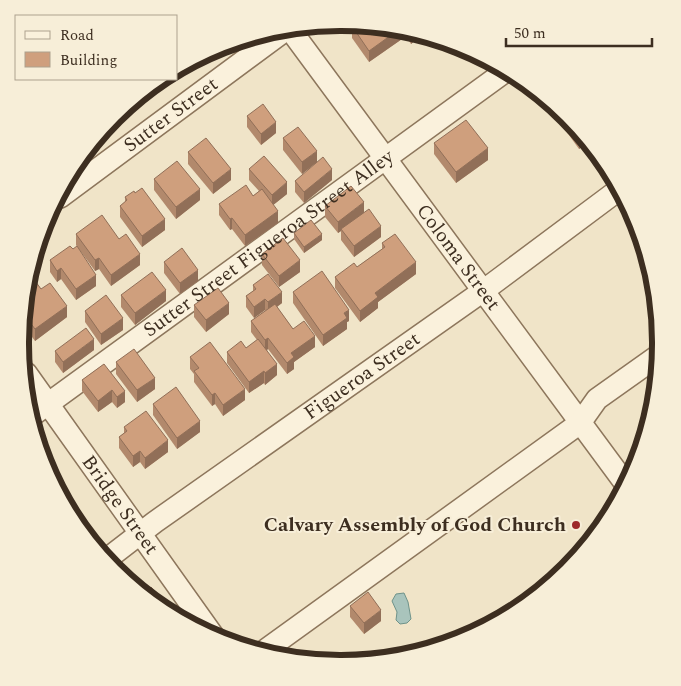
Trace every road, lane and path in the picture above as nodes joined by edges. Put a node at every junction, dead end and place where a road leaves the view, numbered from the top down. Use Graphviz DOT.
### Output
graph roads {
  1 [pos="294,35"];
  2 [pos="274,39"];
  3 [pos="500,75"];
  4 [pos="386,160"];
  5 [pos="69,190"];
  6 [pos="614,194"];
  7 [pos="483,291"];
  8 [pos="652,360"];
  9 [pos="31,386"];
  10 [pos="41,409"];
  11 [pos="580,422"];
  12 [pos="621,478"];
  13 [pos="141,534"];
  14 [pos="112,555"];
  15 [pos="205,624"];
  16 [pos="270,647"];
  1 -- 4 [label="street, Coloma Street"];
  2 -- 5 [label="street, Sutter Street"];
  3 -- 4 [label="street, Sutter Street Figueroa Street Alley"];
  4 -- 7 [label="street, Coloma Street"];
  4 -- 10 [label="street, Sutter Street Figueroa Street Alley"];
  6 -- 7 [label="street, Figueroa Street"];
  7 -- 11 [label="street, Coloma Street"];
  7 -- 13 [label="street, Figueroa Street"];
  8 -- 11 [label="street"];
  9 -- 10 [label="street, Bridge Street"];
  10 -- 13 [label="street, Bridge Street"];
  11 -- 12 [label="street, Coloma Street"];
  11 -- 16 [label="street"];
  13 -- 14 [label="street, Figueroa Street"];
  13 -- 15 [label="street, Bridge Street"];
}
